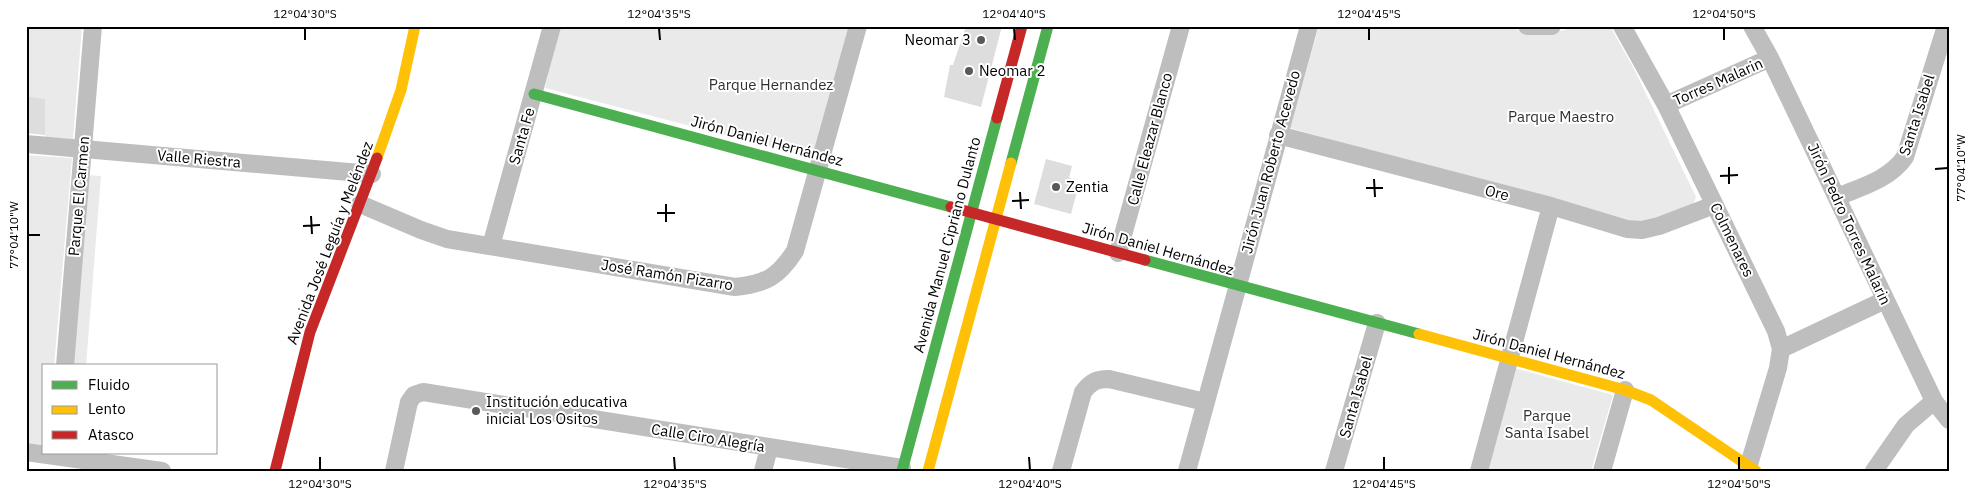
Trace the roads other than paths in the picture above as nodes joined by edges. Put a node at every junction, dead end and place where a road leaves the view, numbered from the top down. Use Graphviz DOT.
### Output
graph roads {
  1 [pos="93,26"];
  2 [pos="415,26"];
  3 [pos="552,26"];
  4 [pos="858,26"];
  5 [pos="1022,26"];
  6 [pos="1048,26"];
  7 [pos="1181,26"];
  8 [pos="1309,26"];
  9 [pos="1527,26"];
  10 [pos="1552,26"];
  11 [pos="1622,26"];
  12 [pos="1752,26"];
  13 [pos="1946,26"];
  14 [pos="1770,58"];
  15 [pos="534,94"];
  16 [pos="1666,105"];
  17 [pos="1278,135"];
  18 [pos="26,144"];
  19 [pos="83,149"];
  20 [pos="818,170"];
  21 [pos="372,174"];
  22 [pos="1837,197"];
  23 [pos="360,204"];
  24 [pos="1714,205"];
  25 [pos="1551,206"];
  26 [pos="971,213"];
  27 [pos="995,220"];
  28 [pos="491,246"];
  29 [pos="1118,253"];
  30 [pos="1237,286"];
  31 [pos="1885,300"];
  32 [pos="1377,323"];
  33 [pos="1781,349"];
  34 [pos="1509,358"];
  35 [pos="65,364"];
  36 [pos="1625,390"];
  37 [pos="1934,401"];
  38 [pos="1205,402"];
  39 [pos="1949,420"];
  40 [pos="769,448"];
  41 [pos="26,452"];
  42 [pos="42,454"];
  43 [pos="58,455"];
  44 [pos="902,469"];
  45 [pos="1751,469"];
  46 [pos="162,471"];
  47 [pos="275,471"];
  48 [pos="394,471"];
  49 [pos="763,471"];
  50 [pos="928,471"];
  51 [pos="1061,471"];
  52 [pos="1187,471"];
  53 [pos="1334,471"];
  54 [pos="1479,471"];
  55 [pos="1602,471"];
  56 [pos="1874,471"];
  1 -- 19 [label="street, Parque El Carmen"];
  2 -- 21 [label="street, Avenida José Leguía y Meléndez"];
  3 -- 15 [label="street, Santa Fe"];
  4 -- 20 [label="street, José Ramón Pizarro"];
  5 -- 26 [label="street, Avenida Manuel Cipriano Dulanto"];
  6 -- 27 [label="street"];
  7 -- 29 [label="street, Calle Eleazar Blanco"];
  8 -- 17 [label="street, Jirón Juan Roberto Acevedo"];
  9 -- 10 [label="street"];
  11 -- 16 [label="street, Colmenares"];
  12 -- 14 [label="street, Jirón Pedro Torres Malarin"];
  13 -- 22 [label="street, Santa Isabel"];
  14 -- 16 [label="street, Torres Malarin"];
  14 -- 22 [label="street, Jirón Pedro Torres Malarin"];
  15 -- 20 [label="street, Jirón Daniel Hernández"];
  15 -- 28 [label="street, Santa Fe"];
  16 -- 24 [label="street, Colmenares"];
  17 -- 25 [label="street, Ore"];
  17 -- 30 [label="street, Jirón Juan Roberto Acevedo"];
  18 -- 19 [label="street, Valle Riestra"];
  19 -- 21 [label="street, Valle Riestra"];
  19 -- 35 [label="street, Parque El Carmen"];
  20 -- 26 [label="street, Jirón Daniel Hernández"];
  20 -- 28 [label="street, José Ramón Pizarro"];
  21 -- 23 [label="street, Avenida José Leguía y Meléndez"];
  22 -- 31 [label="street, Jirón Pedro Torres Malarin"];
  23 -- 28 [label="street, José Ramón Pizarro"];
  23 -- 47 [label="street, Avenida José Leguía y Meléndez"];
  24 -- 25 [label="street, Ore"];
  24 -- 33 [label="street, Colmenares"];
  25 -- 34 [label="street"];
  26 -- 27 [label="street, Jirón Daniel Hernández"];
  26 -- 44 [label="street, Avenida Manuel Cipriano Dulanto"];
  27 -- 29 [label="street, Jirón Daniel Hernández"];
  27 -- 50 [label="street"];
  29 -- 30 [label="street, Jirón Daniel Hernández"];
  30 -- 32 [label="street, Jirón Daniel Hernández"];
  30 -- 38 [label="street, Jirón Juan Roberto Acevedo"];
  31 -- 33 [label="street"];
  31 -- 37 [label="street, Jirón Pedro Torres Malarin"];
  32 -- 34 [label="street, Jirón Daniel Hernández"];
  32 -- 53 [label="street, Santa Isabel"];
  33 -- 45 [label="street, Colmenares"];
  34 -- 36 [label="street, Jirón Daniel Hernández"];
  34 -- 54 [label="street"];
  36 -- 45 [label="street, Jirón Daniel Hernández"];
  36 -- 55 [label="street"];
  37 -- 39 [label="street, Jirón Pedro Torres Malarin"];
  37 -- 56 [label="street"];
  38 -- 51 [label="street"];
  38 -- 52 [label="street, Jirón Juan Roberto Acevedo"];
  40 -- 44 [label="street, Calle Ciro Alegría"];
  40 -- 48 [label="street, Calle Ciro Alegría"];
  40 -- 49 [label="street"];
  41 -- 42 [label="street"];
  43 -- 46 [label="street"];
}
